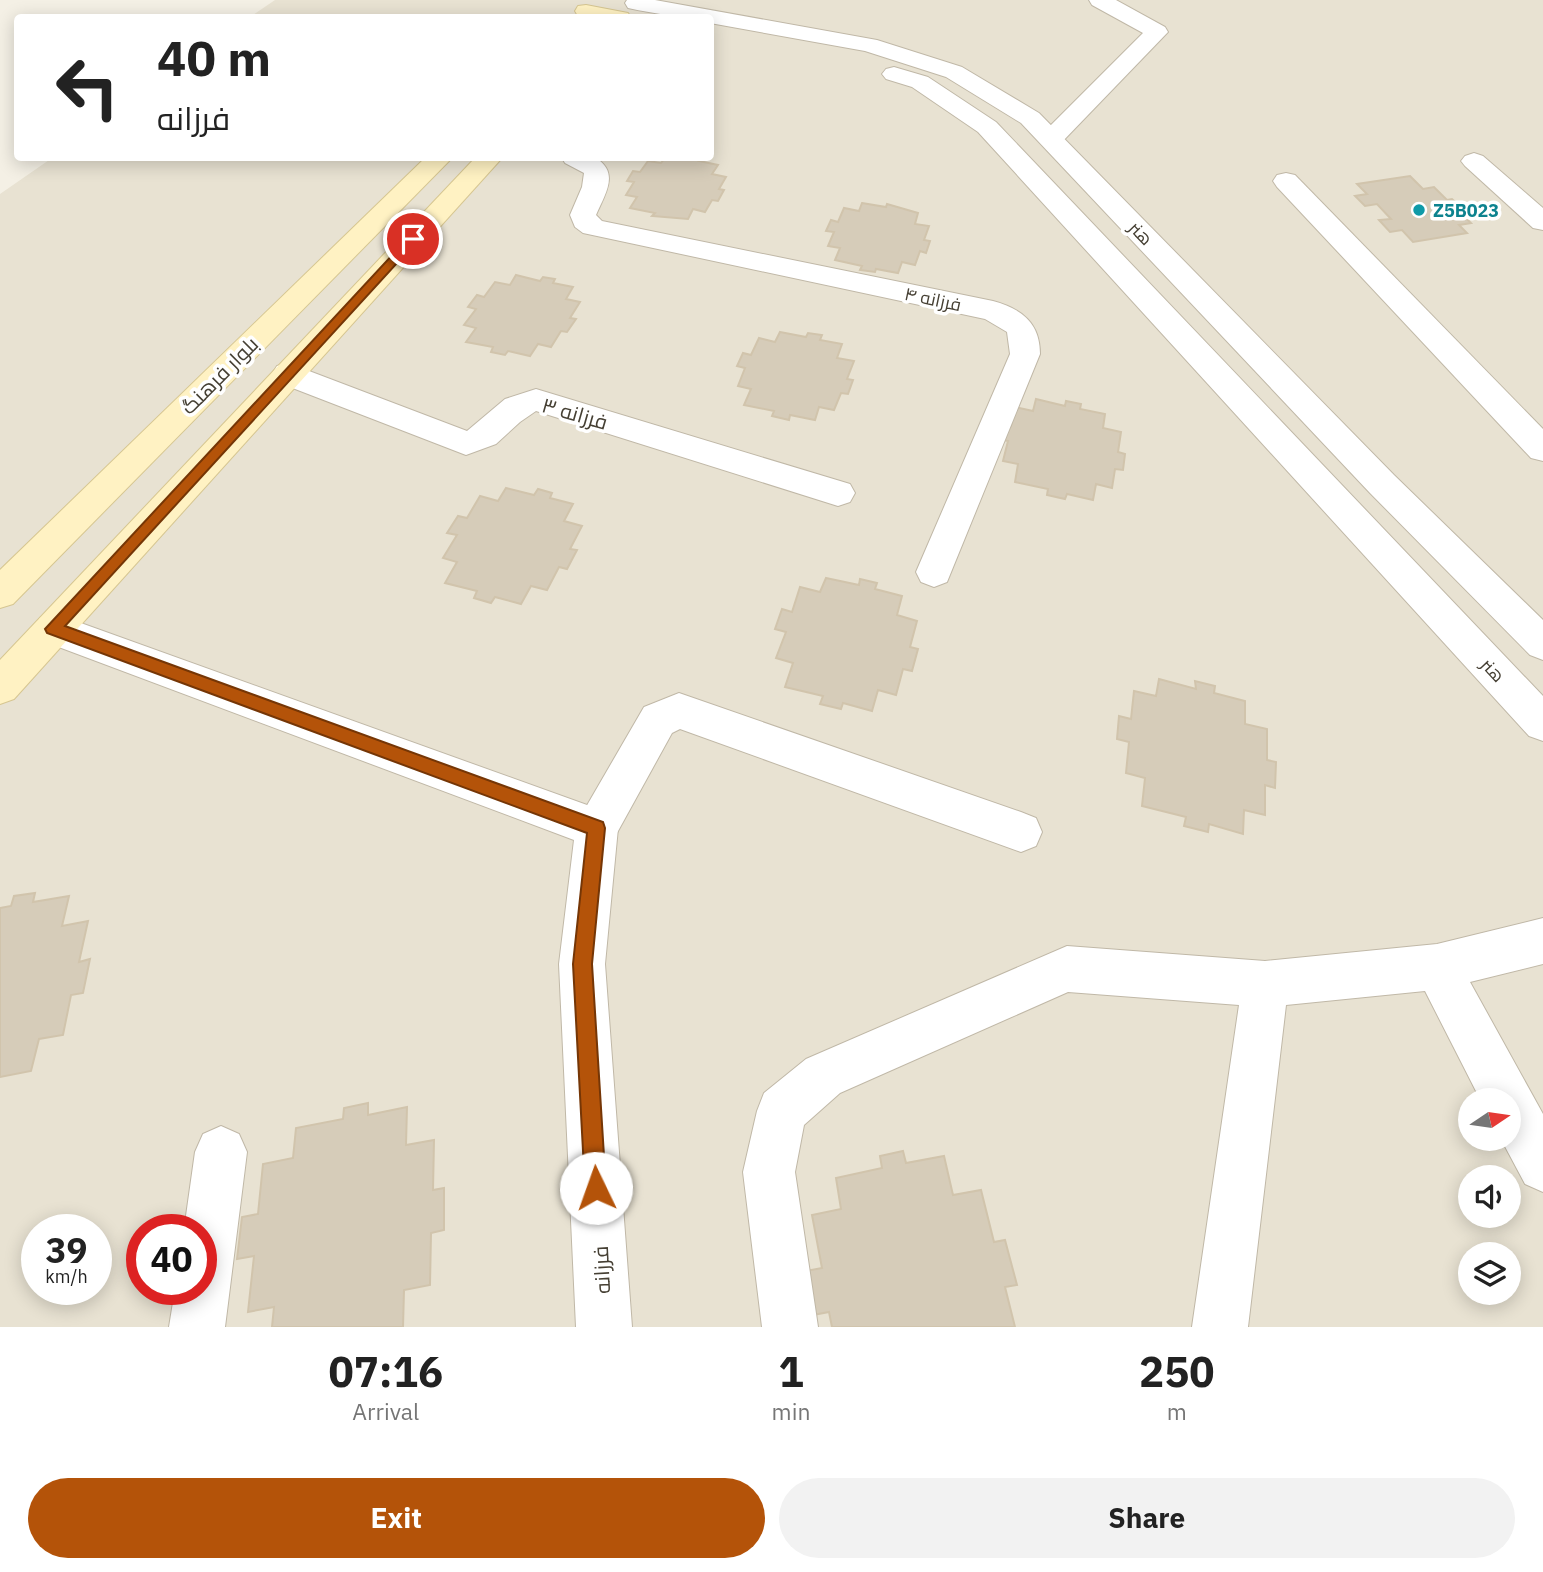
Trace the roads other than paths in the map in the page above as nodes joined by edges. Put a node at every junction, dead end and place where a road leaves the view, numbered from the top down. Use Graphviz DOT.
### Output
graph roads {
  1 [pos="1100,0"];
  2 [pos="628,8"];
  3 [pos="588,10"];
  4 [pos="667,14"];
  5 [pos="714,21"];
  6 [pos="714,35"];
  7 [pos="1051,139"];
  8 [pos="436,161"];
  9 [pos="486,161"];
  10 [pos="587,161"];
  11 [pos="1474,161"];
  12 [pos="1286,181"];
  13 [pos="1543,222"];
  14 [pos="288,374"];
  15 [pos="1543,449"];
  16 [pos="838,493"];
  17 [pos="934,572"];
  18 [pos="0,593"];
  19 [pos="53,629"];
  20 [pos="1543,644"];
  21 [pos="0,687"];
  22 [pos="1543,723"];
  23 [pos="597,828"];
  24 [pos="1021,832"];
  25 [pos="1543,941"];
  26 [pos="1437,967"];
  27 [pos="1265,984"];
  28 [pos="221,1152"];
  29 [pos="1543,1166"];
  30 [pos="197,1327"];
  31 [pos="604,1327"];
  32 [pos="790,1327"];
  33 [pos="1220,1327"];
  1 -- 7 [label="street"];
  2 -- 3 [label="main road"];
  2 -- 4 [label="street, هنر"];
  5 -- 7 [label="street, هنر"];
  6 -- 22 [label="street, هنر"];
  7 -- 20 [label="street, هنر"];
  8 -- 18 [label="main road, بلوار فرهنگ"];
  9 -- 14 [label="main road"];
  10 -- 17 [label="street, فرزانه ۴"];
  11 -- 13 [label="street"];
  12 -- 15 [label="street"];
  14 -- 16 [label="street, فرزانه ۳"];
  14 -- 19 [label="main road"];
  19 -- 21 [label="main road"];
  19 -- 23 [label="street"];
  23 -- 24 [label="street"];
  23 -- 31 [label="street, فرزانه"];
  25 -- 26 [label="street"];
  26 -- 27 [label="street"];
  26 -- 29 [label="street"];
  27 -- 32 [label="street"];
  27 -- 33 [label="street"];
  28 -- 30 [label="street"];
}
